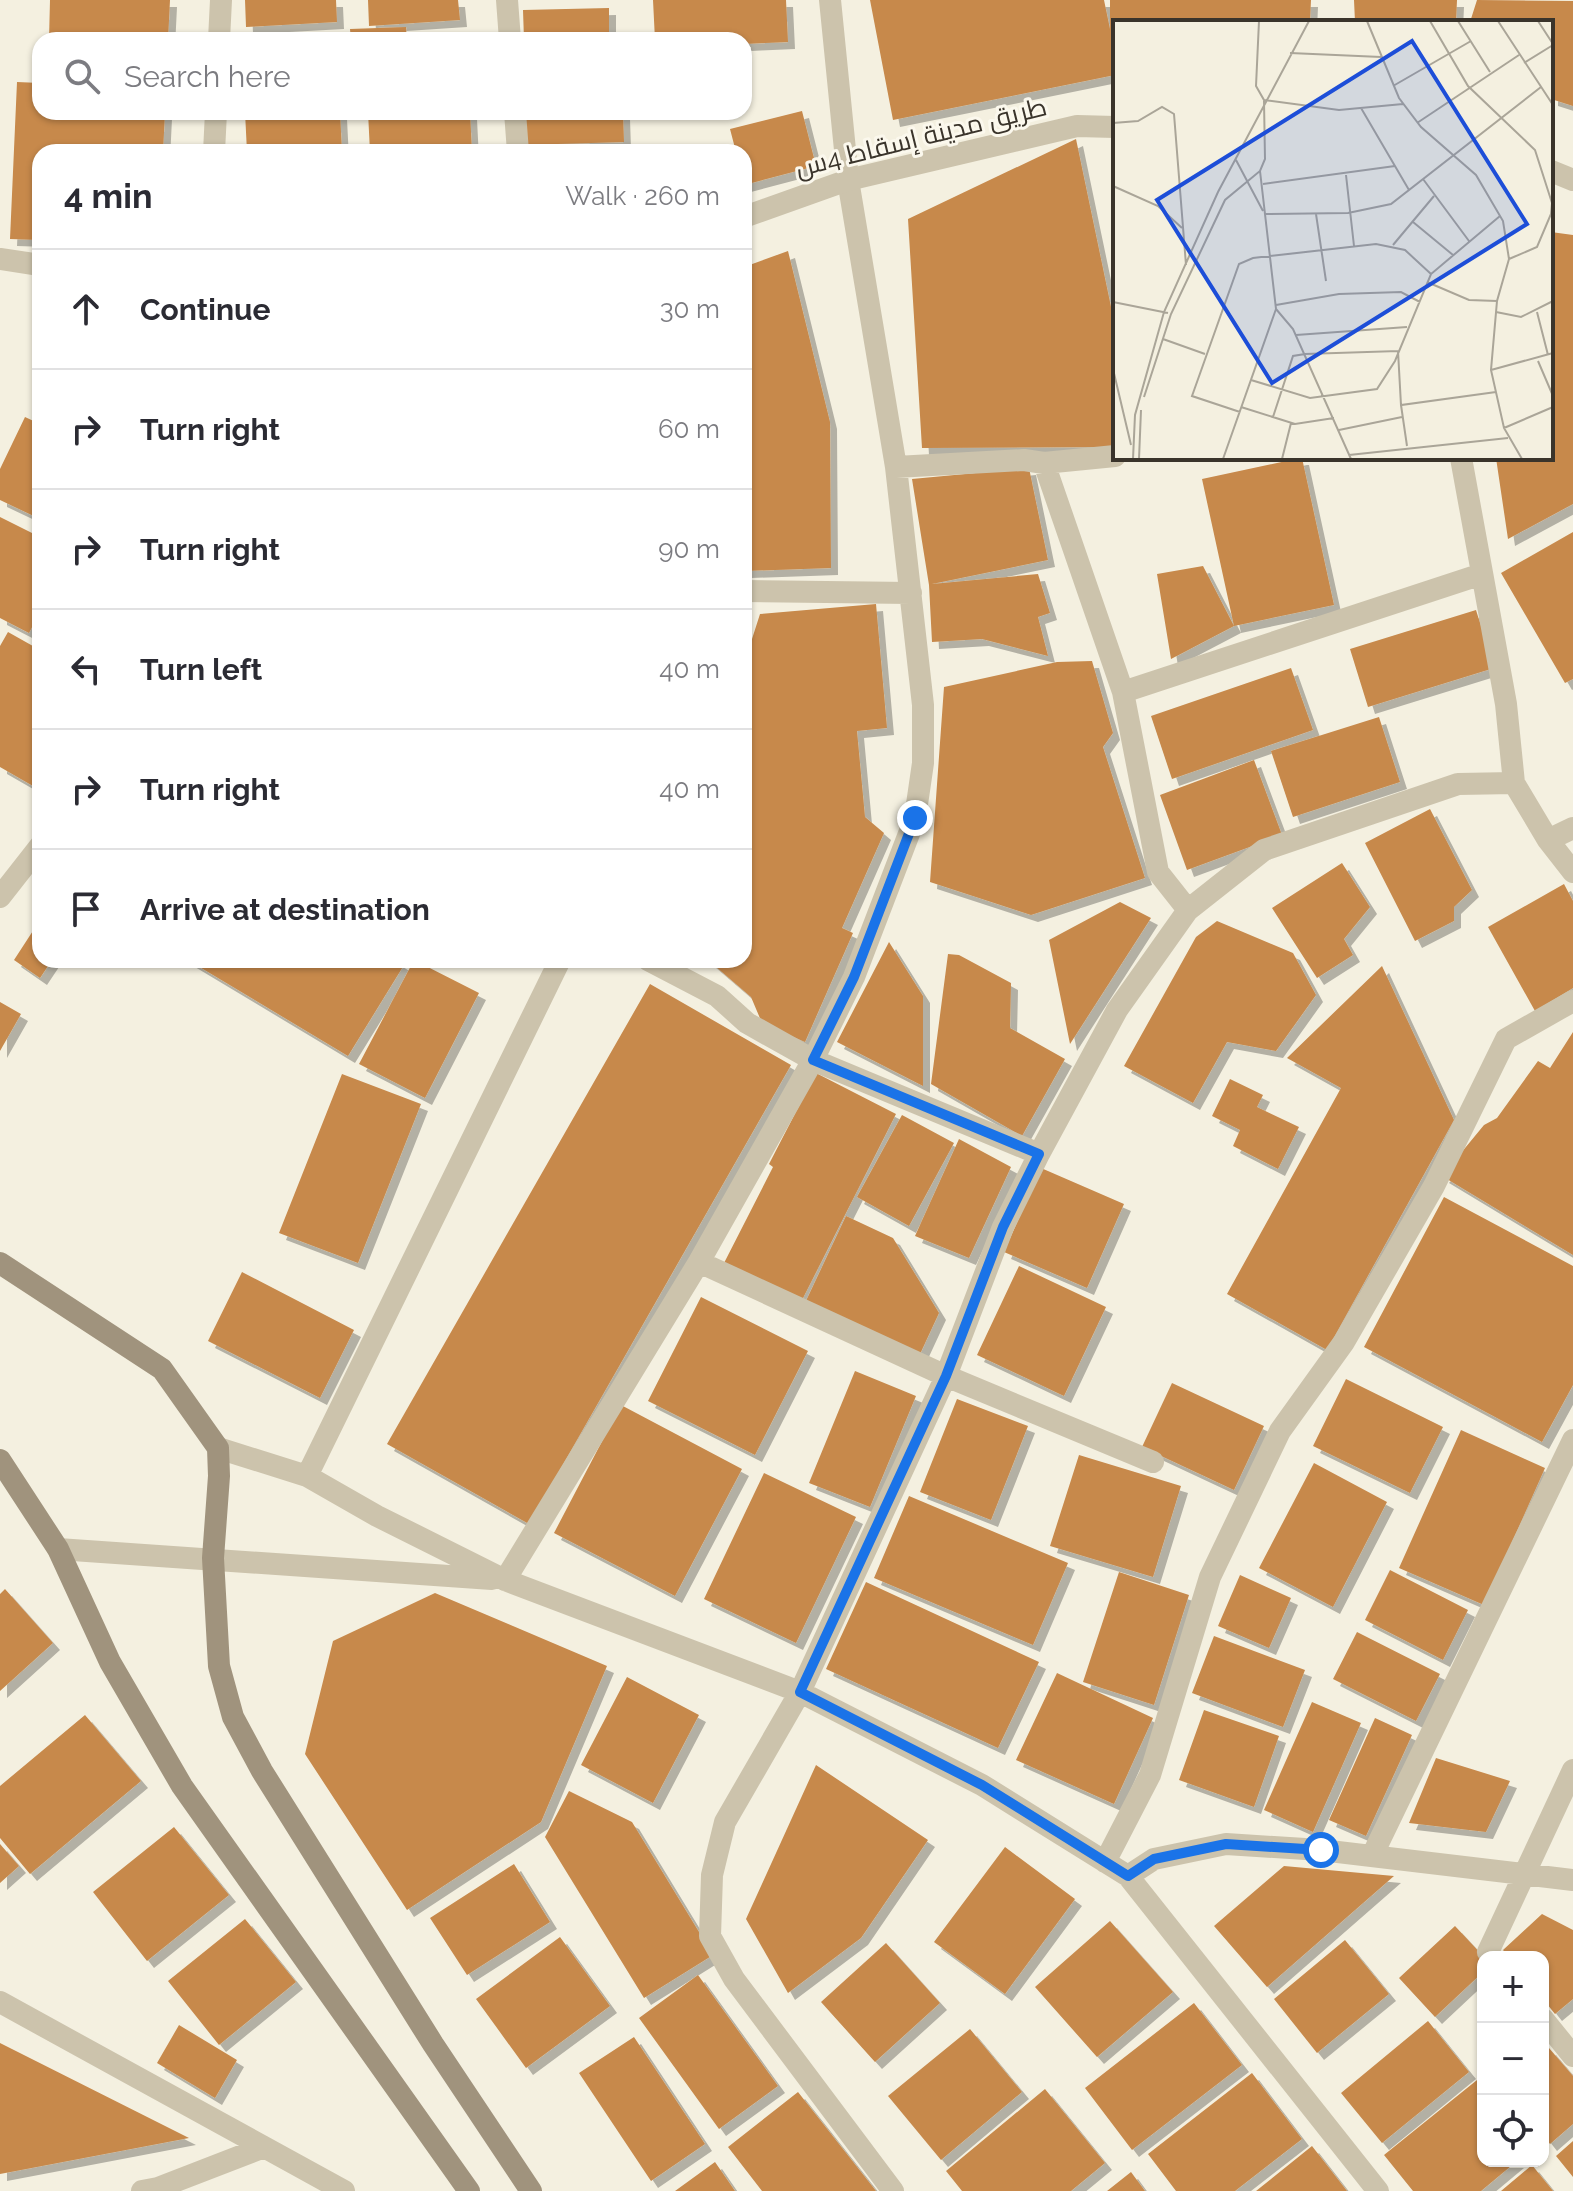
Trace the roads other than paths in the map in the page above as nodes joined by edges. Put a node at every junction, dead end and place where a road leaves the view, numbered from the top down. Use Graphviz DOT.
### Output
graph roads {
  1 [pos="221,0"];
  2 [pos="507,0"];
  3 [pos="830,0"];
  4 [pos="219,32"];
  5 [pos="509,32"];
  6 [pos="216,120"];
  7 [pos="516,120"];
  8 [pos="1113,127"];
  9 [pos="214,144"];
  10 [pos="517,144"];
  11 [pos="1553,172"];
  12 [pos="848,180"];
  13 [pos="1573,180"];
  14 [pos="752,214"];
  15 [pos="0,259"];
  16 [pos="32,264"];
  17 [pos="1113,456"];
  18 [pos="1461,460"];
  19 [pos="1044,463"];
  20 [pos="896,467"];
  21 [pos="1482,574"];
  22 [pos="752,591"];
  23 [pos="911,593"];
  24 [pos="1123,692"];
  25 [pos="1514,783"];
  26 [pos="1573,828"];
  27 [pos="1548,840"];
  28 [pos="32,856"];
  29 [pos="1573,872"];
  30 [pos="0,897"];
  31 [pos="1188,910"];
  32 [pos="556,968"];
  33 [pos="663,968"];
  34 [pos="1573,1001"];
  35 [pos="813,1060"];
  36 [pos="1039,1154"];
  37 [pos="699,1262"];
  38 [pos="0,1263"];
  39 [pos="946,1376"];
  40 [pos="1573,1440"];
  41 [pos="218,1448"];
  42 [pos="0,1460"];
  43 [pos="1153,1462"];
  44 [pos="307,1476"];
  45 [pos="58,1549"];
  46 [pos="213,1558"];
  47 [pos="505,1580"];
  48 [pos="800,1692"];
  49 [pos="1573,1770"];
  50 [pos="1372,1856"];
  51 [pos="1105,1862"];
  52 [pos="1523,1874"];
  53 [pos="1128,1876"];
  54 [pos="1573,1880"];
  55 [pos="1488,1951"];
  56 [pos="0,2002"];
  57 [pos="1546,2023"];
  58 [pos="1573,2056"];
  59 [pos="264,2147"];
  60 [pos="142,2191"];
  61 [pos="344,2191"];
  62 [pos="469,2191"];
  63 [pos="531,2191"];
  64 [pos="893,2191"];
  65 [pos="1378,2191"];
  1 -- 4 [label="street"];
  2 -- 5 [label="street"];
  3 -- 12 [label="street"];
  6 -- 9 [label="street"];
  7 -- 10 [label="street"];
  8 -- 12 [label="street, طريق مدينة إسقاط 4س"];
  11 -- 13 [label="street"];
  12 -- 14 [label="street, طريق مدينة إسقاط 4س"];
  12 -- 20 [label="street"];
  15 -- 16 [label="street"];
  17 -- 19 [label="street"];
  18 -- 21 [label="street"];
  19 -- 20 [label="street"];
  19 -- 24 [label="street"];
  20 -- 23 [label="street"];
  21 -- 24 [label="street"];
  21 -- 25 [label="street"];
  22 -- 23 [label="street"];
  23 -- 35 [label="street"];
  24 -- 31 [label="street"];
  25 -- 27 [label="street"];
  25 -- 31 [label="street"];
  26 -- 27 [label="street"];
  27 -- 29 [label="street"];
  28 -- 30 [label="street"];
  31 -- 36 [label="street"];
  32 -- 44 [label="street"];
  33 -- 35 [label="street"];
  34 -- 51 [label="street"];
  35 -- 36 [label="street"];
  35 -- 37 [label="street"];
  36 -- 39 [label="street"];
  37 -- 39 [label="street"];
  37 -- 47 [label="street"];
  38 -- 41 [label="main road"];
  39 -- 43 [label="street"];
  39 -- 48 [label="street"];
  40 -- 50 [label="street"];
  41 -- 44 [label="street"];
  41 -- 46 [label="main road"];
  42 -- 45 [label="main road"];
  44 -- 47 [label="street"];
  45 -- 46 [label="street"];
  45 -- 62 [label="main road"];
  46 -- 47 [label="street"];
  46 -- 63 [label="main road"];
  47 -- 48 [label="street"];
  48 -- 51 [label="street"];
  48 -- 64 [label="street"];
  49 -- 52 [label="street"];
  50 -- 52 [label="street"];
  50 -- 53 [label="street"];
  51 -- 53 [label="street"];
  52 -- 54 [label="street"];
  52 -- 55 [label="street"];
  53 -- 65 [label="street"];
  56 -- 59 [label="street"];
  57 -- 58 [label="street"];
  59 -- 60 [label="street"];
  59 -- 61 [label="street"];
}
